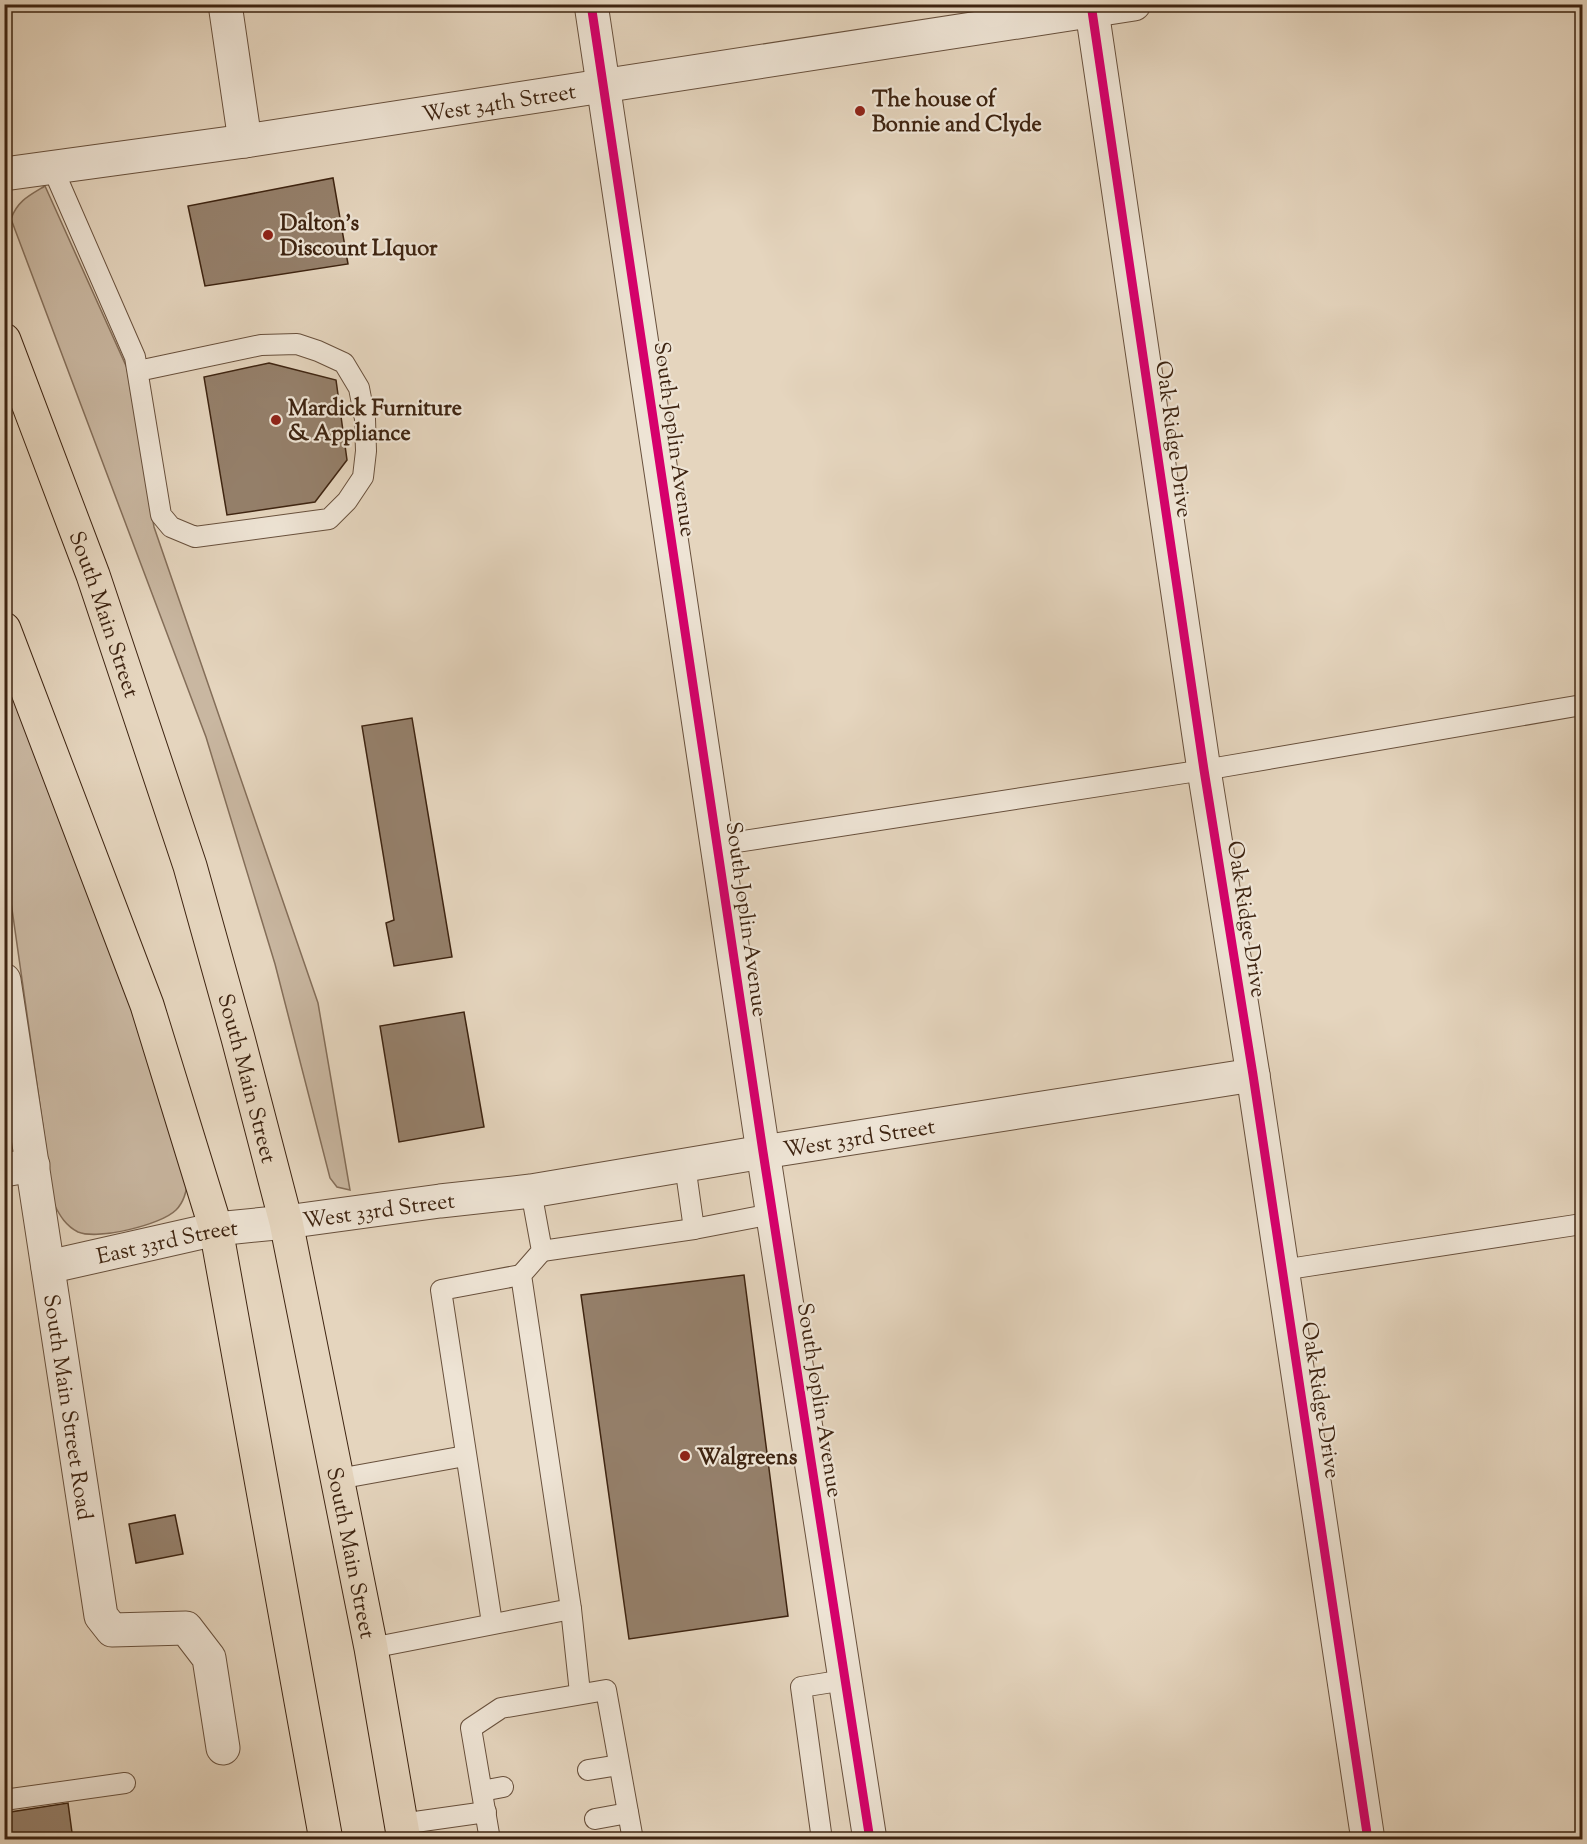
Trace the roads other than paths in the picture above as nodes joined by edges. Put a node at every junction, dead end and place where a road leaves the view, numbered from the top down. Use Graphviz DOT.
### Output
graph roads {
  1 [pos="225,4"];
  2 [pos="591,4"];
  3 [pos="1134,4"];
  4 [pos="1092,8"];
  5 [pos="604,85"];
  6 [pos="245,141"];
  7 [pos="53,169"];
  8 [pos="4,174"];
  9 [pos="4,340"];
  10 [pos="138,371"];
  11 [pos="4,628"];
  12 [pos="1582,705"];
  13 [pos="1204,770"];
  14 [pos="717,845"];
  15 [pos="4,980"];
  16 [pos="1253,1075"];
  17 [pos="763,1152"];
  18 [pos="685,1165"];
  19 [pos="19,1168"];
  20 [pos="531,1191"];
  21 [pos="772,1214"];
  22 [pos="286,1222"];
  23 [pos="1582,1224"];
  24 [pos="216,1229"];
  25 [pos="694,1229"];
  26 [pos="542,1251"];
  27 [pos="48,1267"];
  28 [pos="1282,1270"];
  29 [pos="520,1275"];
  30 [pos="465,1456"];
  31 [pos="338,1479"];
  32 [pos="571,1609"];
  33 [pos="492,1623"];
  34 [pos="371,1648"];
  35 [pos="846,1680"];
  36 [pos="580,1693"];
  37 [pos="223,1748"];
  38 [pos="619,1765"];
  39 [pos="588,1770"];
  40 [pos="125,1783"];
  41 [pos="503,1787"];
  42 [pos="482,1791"];
  43 [pos="4,1800"];
  44 [pos="486,1812"];
  45 [pos="628,1813"];
  46 [pos="595,1819"];
  47 [pos="402,1832"];
  48 [pos="496,1838"];
  49 [pos="326,1839"];
  50 [pos="633,1839"];
  51 [pos="822,1839"];
  52 [pos="870,1839"];
  53 [pos="1368,1839"];
  1 -- 6 [label="street"];
  2 -- 5 [label="street, South Joplin Avenue"];
  3 -- 4 [label="street, West 34th Street"];
  4 -- 5 [label="street, West 34th Street"];
  4 -- 13 [label="street, Oak Ridge Drive"];
  5 -- 6 [label="street, West 34th Street"];
  5 -- 14 [label="street, South Joplin Avenue"];
  6 -- 7 [label="street, West 34th Street"];
  7 -- 8 [label="street, West 34th Street"];
  7 -- 10 [label="lane"];
  9 -- 22 [label="main road, South Main Street"];
  10 -- 10 [label="lane"];
  11 -- 24 [label="main road"];
  12 -- 13 [label="lane"];
  13 -- 14 [label="lane"];
  13 -- 16 [label="street, Oak Ridge Drive"];
  14 -- 17 [label="street, South Joplin Avenue"];
  15 -- 19 [label="street, South Main Street Road"];
  16 -- 17 [label="street, West 33rd Street"];
  16 -- 28 [label="street, Oak Ridge Drive"];
  17 -- 18 [label="street, West 33rd Street"];
  17 -- 21 [label="street, South Joplin Avenue"];
  18 -- 20 [label="street, West 33rd Street"];
  18 -- 25 [label="lane"];
  19 -- 27 [label="street, South Main Street Road"];
  20 -- 22 [label="street, West 33rd Street"];
  20 -- 26 [label="lane"];
  21 -- 25 [label="lane"];
  21 -- 35 [label="street, South Joplin Avenue"];
  22 -- 24 [label="street, East 33rd Street"];
  22 -- 31 [label="main road, South Main Street"];
  23 -- 28 [label="lane"];
  24 -- 27 [label="street, East 33rd Street"];
  24 -- 49 [label="main road"];
  25 -- 26 [label="lane"];
  26 -- 29 [label="lane"];
  27 -- 37 [label="street, South Main Street Road"];
  28 -- 53 [label="street, Oak Ridge Drive"];
  29 -- 30 [label="lane"];
  29 -- 32 [label="lane"];
  30 -- 31 [label="lane"];
  30 -- 33 [label="lane"];
  31 -- 34 [label="main road, South Main Street"];
  32 -- 33 [label="lane"];
  32 -- 36 [label="lane"];
  33 -- 34 [label="lane"];
  34 -- 47 [label="main road, South Main Street"];
  35 -- 51 [label="lane"];
  35 -- 52 [label="street, South Joplin Avenue"];
  36 -- 38 [label="lane"];
  36 -- 42 [label="lane"];
  38 -- 39 [label="lane"];
  38 -- 45 [label="lane"];
  40 -- 43 [label="lane"];
  41 -- 42 [label="lane"];
  42 -- 44 [label="lane"];
  44 -- 47 [label="lane"];
  44 -- 48 [label="lane"];
  45 -- 46 [label="lane"];
  45 -- 50 [label="lane"];
}
